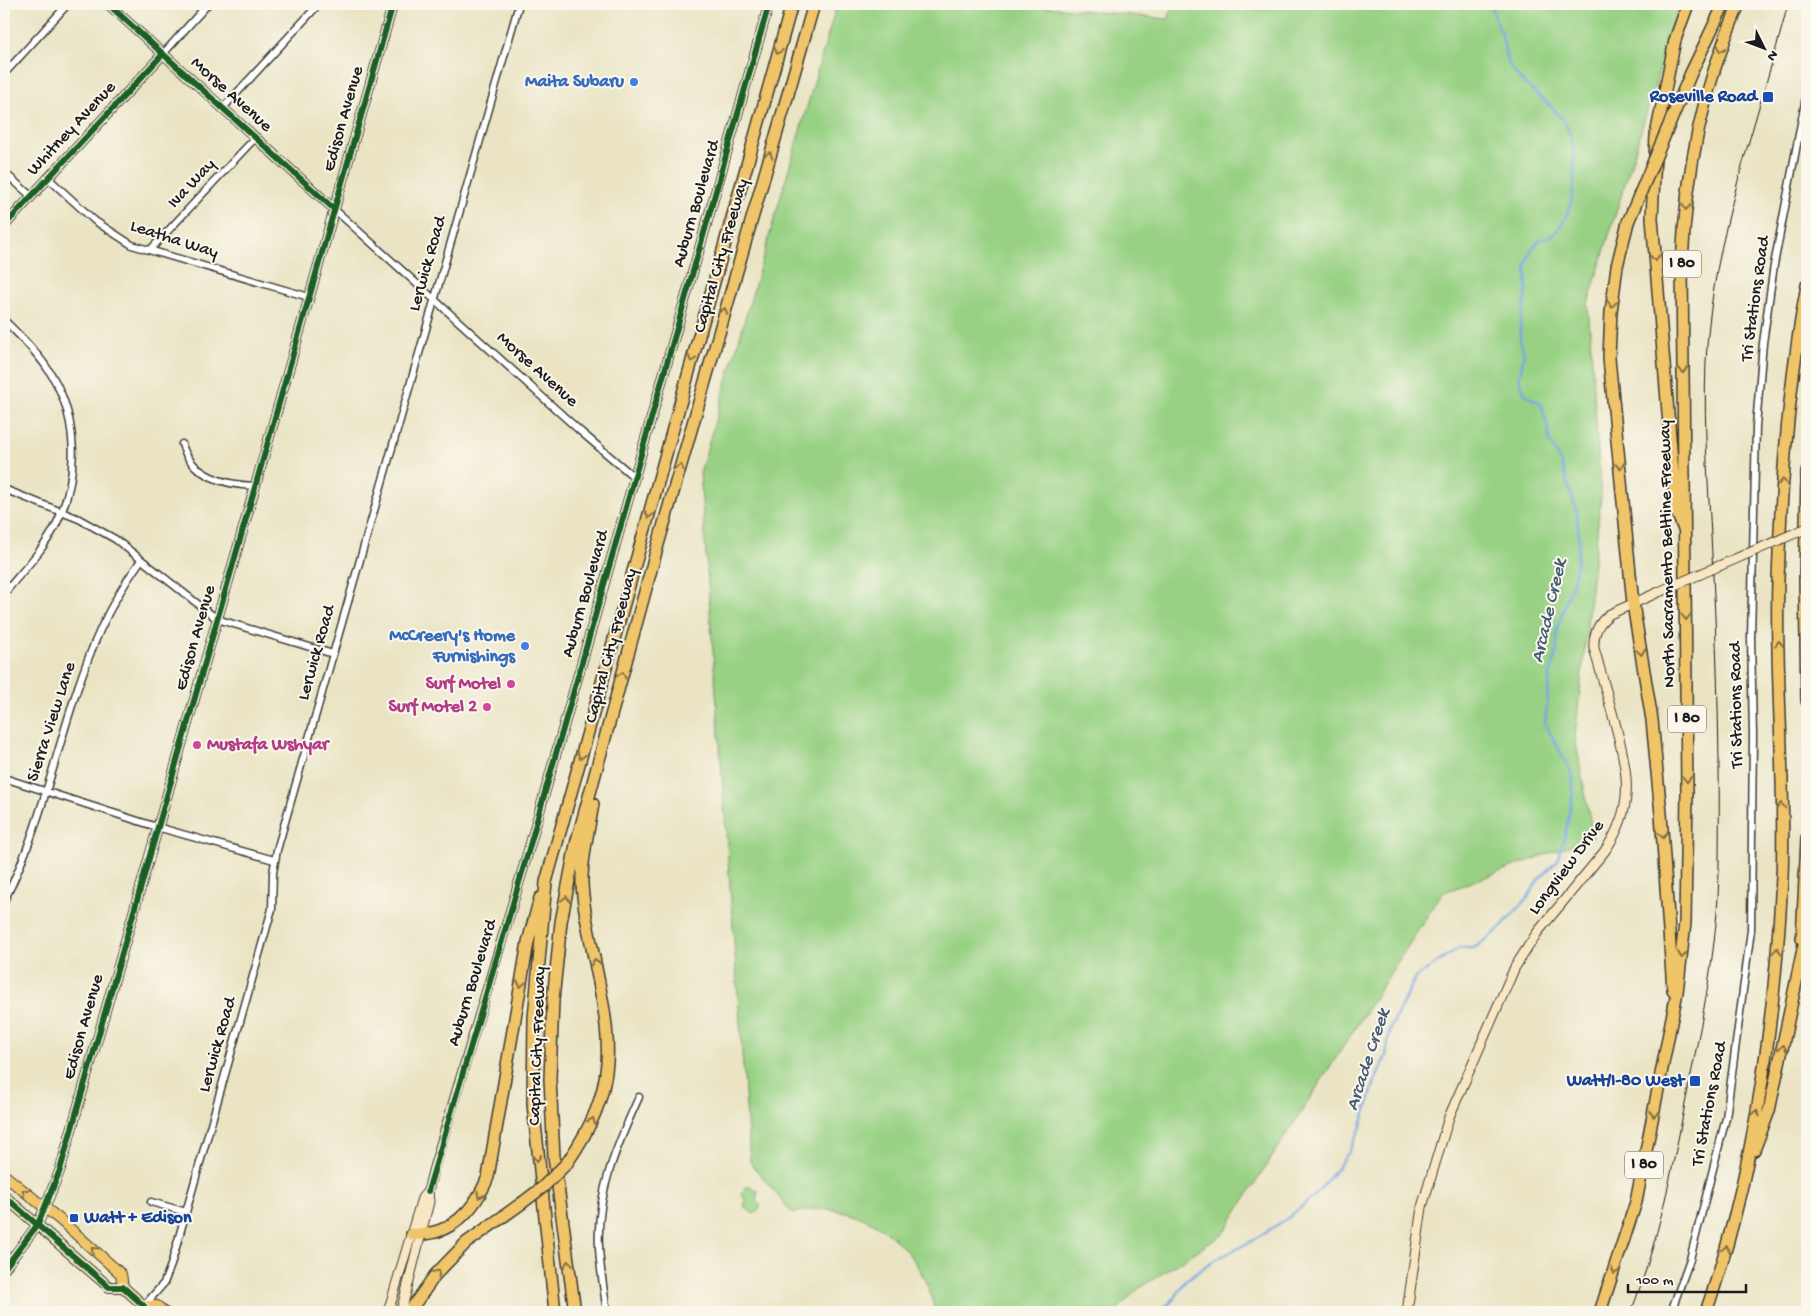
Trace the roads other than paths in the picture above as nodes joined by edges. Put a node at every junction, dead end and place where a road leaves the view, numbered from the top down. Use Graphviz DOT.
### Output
graph roads {
  1 [pos="68,4"];
  2 [pos="108,4"];
  3 [pos="208,4"];
  4 [pos="319,4"];
  5 [pos="393,4"];
  6 [pos="519,4"];
  7 [pos="769,4"];
  8 [pos="792,4"];
  9 [pos="814,4"];
  10 [pos="1688,4"];
  11 [pos="1724,4"];
  12 [pos="1738,4"];
  13 [pos="163,54"];
  14 [pos="4,74"];
  15 [pos="1807,92"];
  16 [pos="223,108"];
  17 [pos="256,138"];
  18 [pos="4,172"];
  19 [pos="48,178"];
  20 [pos="30,196"];
  21 [pos="334,208"];
  22 [pos="4,226"];
  23 [pos="150,250"];
  24 [pos="1807,285"];
  25 [pos="309,297"];
  26 [pos="434,299"];
  27 [pos="4,320"];
  28 [pos="182,444"];
  29 [pos="1807,472"];
  30 [pos="634,476"];
  31 [pos="255,486"];
  32 [pos="4,489"];
  33 [pos="62,512"];
  34 [pos="1807,528"];
  35 [pos="1686,533"];
  36 [pos="142,560"];
  37 [pos="4,594"];
  38 [pos="1633,604"];
  39 [pos="217,620"];
  40 [pos="333,654"];
  41 [pos="1807,701"];
  42 [pos="609,722"];
  43 [pos="4,778"];
  44 [pos="45,791"];
  45 [pos="158,827"];
  46 [pos="1807,838"];
  47 [pos="274,860"];
  48 [pos="546,882"];
  49 [pos="4,901"];
  50 [pos="1807,930"];
  51 [pos="1801,963"];
  52 [pos="1673,1015"];
  53 [pos="639,1097"];
  54 [pos="4,1175"];
  55 [pos="1743,1178"];
  56 [pos="4,1196"];
  57 [pos="151,1202"];
  58 [pos="46,1208"];
  59 [pos="186,1212"];
  60 [pos="38,1224"];
  61 [pos="416,1234"];
  62 [pos="4,1269"];
  63 [pos="122,1287"];
  64 [pos="145,1309"];
  65 [pos="164,1312"];
  66 [pos="388,1312"];
  67 [pos="401,1312"];
  68 [pos="409,1312"];
  69 [pos="555,1312"];
  70 [pos="575,1312"];
  71 [pos="607,1312"];
  72 [pos="1407,1312"];
  73 [pos="1600,1312"];
  74 [pos="1671,1312"];
  75 [pos="1706,1312"];
  1 -- 14 [label="street"];
  2 -- 13 [label="street, Morse Avenue"];
  3 -- 13 [label="street, Whitney Avenue"];
  4 -- 16 [label="street"];
  5 -- 21 [label="street, Edison Avenue"];
  6 -- 26 [label="street, Lerwick Road"];
  7 -- 30 [label="street, Auburn Boulevard"];
  8 -- 48 [label="highway, Capital City Freeway, one-way"];
  42 -- 9 [label="highway, Capital City Freeway, one-way"];
  10 -- 35 [label="highway, one-way"];
  11 -- 38 [label="highway, one-way, bridge"];
  12 -- 35 [label="highway, North Sacramento Beltline Freeway / I 80, one-way"];
  13 -- 16 [label="street, Morse Avenue"];
  13 -- 19 [label="street, Whitney Avenue"];
  15 -- 74 [label="street, Tri Stations Road"];
  16 -- 17 [label="street, Morse Avenue"];
  17 -- 21 [label="street, Morse Avenue"];
  17 -- 23 [label="street, Iva Way"];
  18 -- 20 [label="street"];
  19 -- 20 [label="street, Whitney Avenue"];
  19 -- 23 [label="street, Leatha Way"];
  20 -- 22 [label="street, Whitney Avenue"];
  21 -- 25 [label="street, Edison Avenue"];
  21 -- 26 [label="street, Morse Avenue"];
  23 -- 25 [label="street, Leatha Way"];
  55 -- 24 [label="highway, one-way"];
  25 -- 31 [label="street, Edison Avenue"];
  26 -- 30 [label="street, Morse Avenue"];
  26 -- 40 [label="street, Lerwick Road"];
  27 -- 33 [label="street"];
  28 -- 31 [label="street"];
  29 -- 41 [label="highway"];
  30 -- 61 [label="street, Auburn Boulevard"];
  31 -- 39 [label="street, Edison Avenue"];
  32 -- 33 [label="street"];
  33 -- 36 [label="street"];
  33 -- 37 [label="street"];
  34 -- 38 [label="street, Longview Drive, bridge"];
  35 -- 52 [label="highway, North Sacramento Beltline Freeway / I 80, one-way"];
  36 -- 39 [label="street"];
  36 -- 44 [label="street, Sierra View Lane"];
  38 -- 52 [label="highway, one-way"];
  38 -- 72 [label="street, Longview Drive"];
  39 -- 40 [label="street"];
  39 -- 45 [label="street, Edison Avenue"];
  40 -- 47 [label="street, Lerwick Road"];
  68 -- 42 [label="highway, one-way, bridge"];
  70 -- 42 [label="highway, Capital City Freeway, one-way"];
  43 -- 44 [label="street"];
  44 -- 45 [label="street"];
  44 -- 49 [label="street, Sierra View Lane"];
  45 -- 47 [label="street"];
  45 -- 58 [label="street, Edison Avenue"];
  46 -- 51 [label="highway"];
  47 -- 59 [label="street, Lerwick Road"];
  48 -- 61 [label="highway, one-way"];
  48 -- 69 [label="highway, Capital City Freeway, one-way"];
  50 -- 51 [label="highway"];
  55 -- 51 [label="highway, one-way"];
  52 -- 73 [label="highway, North Sacramento Beltline Freeway / I 80, one-way"];
  53 -- 71 [label="street"];
  58 -- 54 [label="main road, one-way"];
  75 -- 55 [label="highway, one-way"];
  56 -- 60 [label="main road"];
  57 -- 59 [label="street"];
  58 -- 60 [label="street, Edison Avenue"];
  63 -- 58 [label="main road, one-way"];
  59 -- 64 [label="street, Lerwick Road"];
  60 -- 62 [label="street, Edison Avenue"];
  60 -- 63 [label="main road"];
  61 -- 66 [label="street, Auburn Boulevard"];
  61 -- 67 [label="street, Auburn Boulevard"];
  63 -- 64 [label="main road"];
  64 -- 65 [label="main road"];
}
